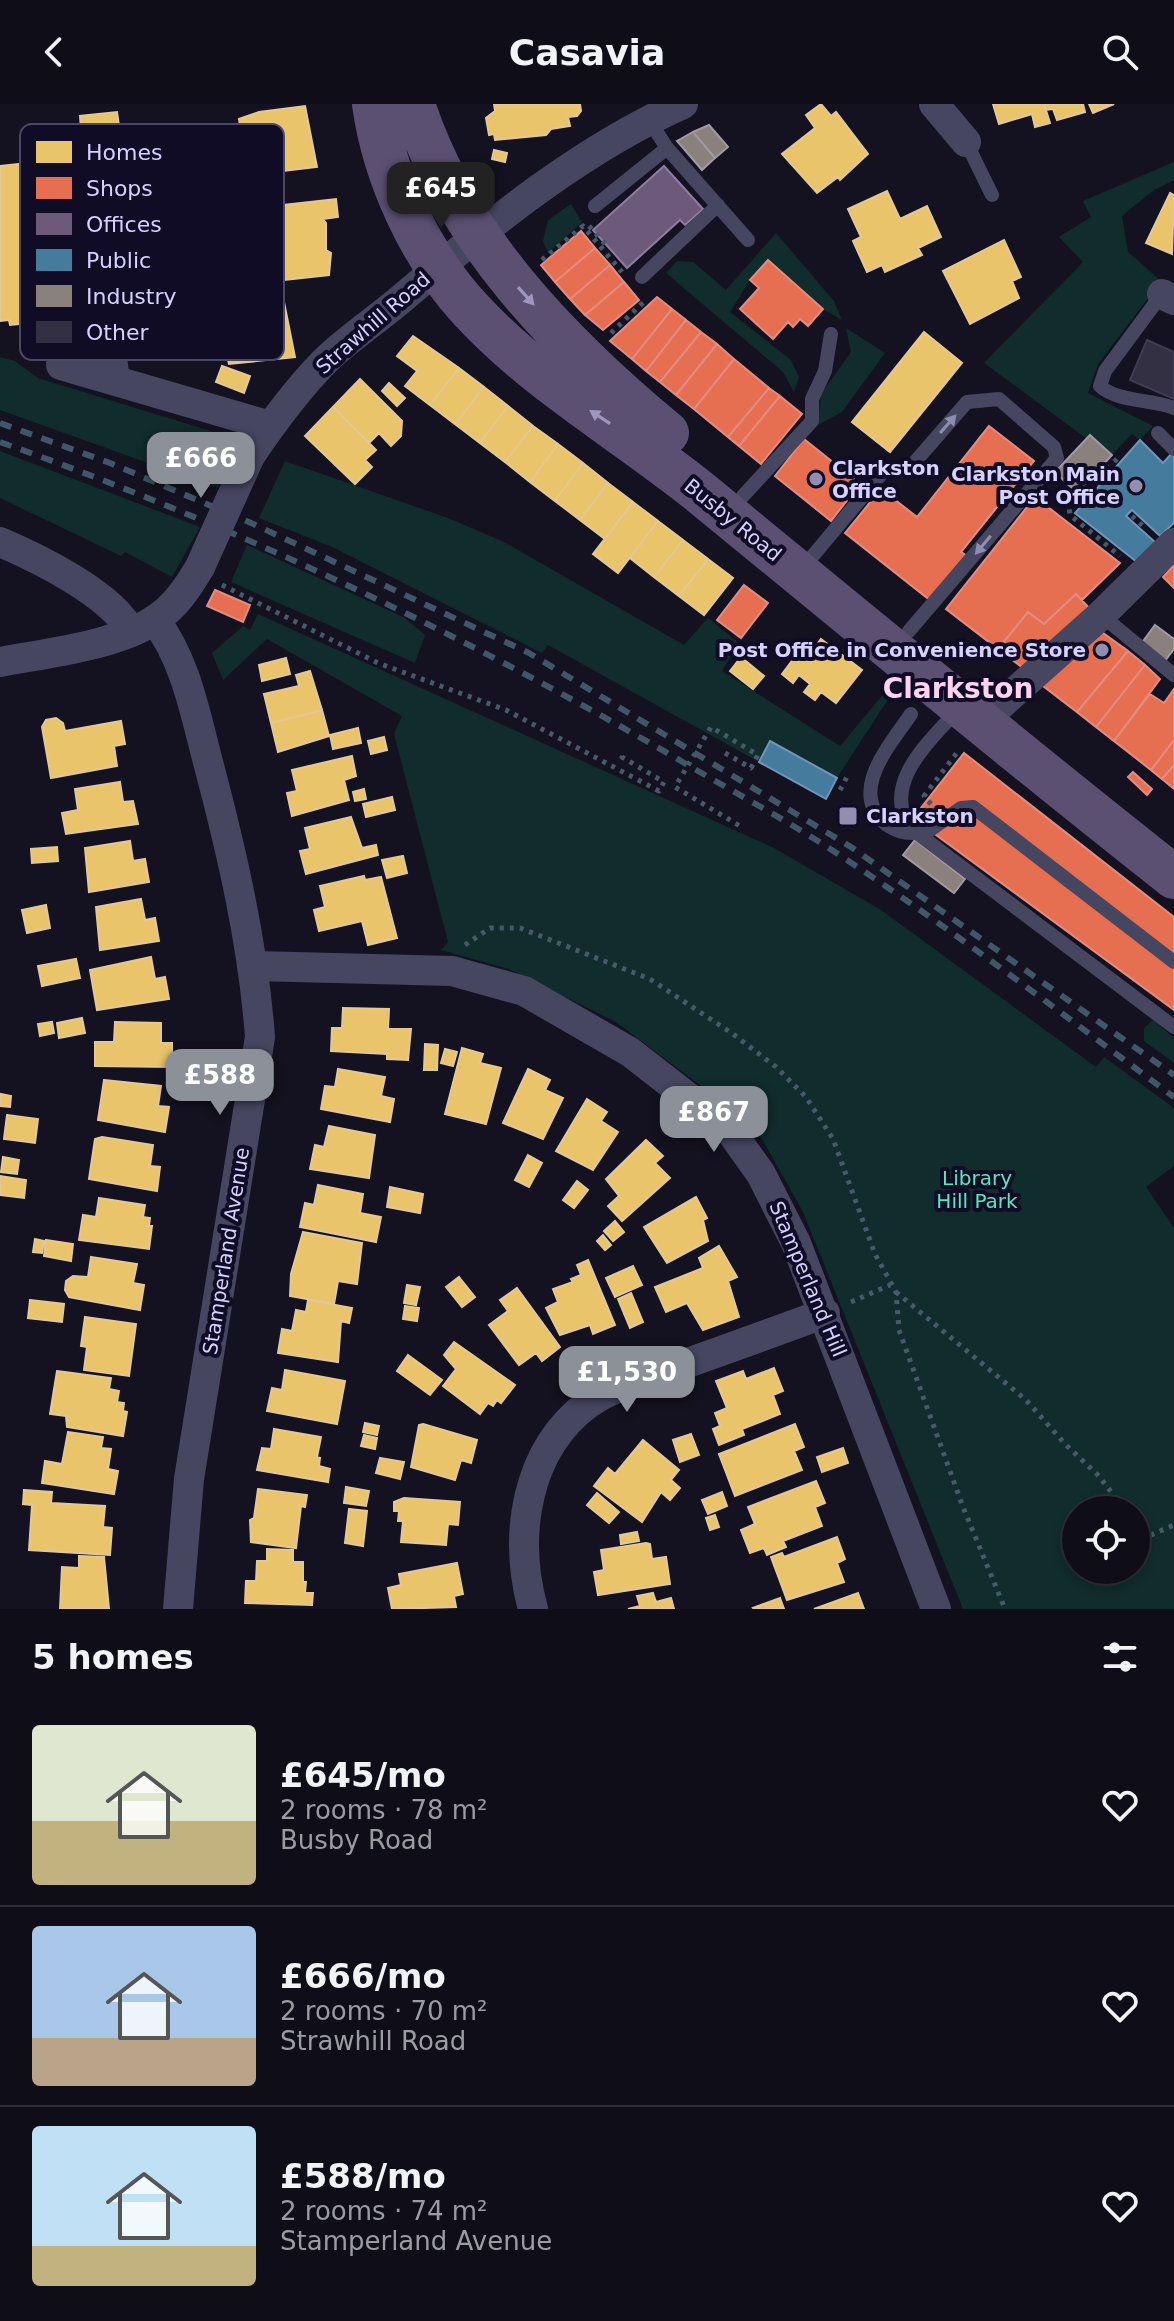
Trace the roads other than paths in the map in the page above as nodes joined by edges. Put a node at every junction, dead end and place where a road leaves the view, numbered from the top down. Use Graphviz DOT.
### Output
graph roads {
  1 [pos="374,104"];
  2 [pos="413,104"];
  3 [pos="934,104"];
  4 [pos="665,110"];
  5 [pos="966,142"];
  6 [pos="667,148"];
  7 [pos="992,195"];
  8 [pos="718,205"];
  9 [pos="595,206"];
  10 [pos="477,236"];
  11 [pos="748,240"];
  12 [pos="438,266"];
  13 [pos="637,280"];
  14 [pos="1168,297"];
  15 [pos="831,334"];
  16 [pos="112,360"];
  17 [pos="61,365"];
  18 [pos="115,379"];
  19 [pos="1174,408"];
  20 [pos="270,426"];
  21 [pos="1158,433"];
  22 [pos="1174,449"];
  23 [pos="743,496"];
  24 [pos="0,542"];
  25 [pos="1174,543"];
  26 [pos="807,563"];
  27 [pos="1101,615"];
  28 [pos="143,626"];
  29 [pos="909,631"];
  30 [pos="0,662"];
  31 [pos="1174,675"];
  32 [pos="942,701"];
  33 [pos="1174,839"];
  34 [pos="1174,877"];
  35 [pos="1174,962"];
  36 [pos="255,966"];
  37 [pos="1174,1027"];
  38 [pos="825,1313"];
  39 [pos="178,1609"];
  40 [pos="533,1609"];
  41 [pos="936,1609"];
  1 -- 12 [label="main road, Busby Road"];
  2 -- 10 [label="main road, Busby Road"];
  3 -- 5 [label="street"];
  4 -- 6 [label="lane"];
  4 -- 10 [label="street, Strawhill Road"];
  5 -- 7 [label="lane"];
  6 -- 8 [label="lane"];
  6 -- 9 [label="lane"];
  8 -- 11 [label="lane"];
  8 -- 13 [label="lane"];
  10 -- 12 [label="street, Strawhill Road"];
  10 -- 23 [label="main road, Busby Road, one-way"];
  12 -- 20 [label="street, Strawhill Road"];
  26 -- 12 [label="main road, Busby Road, one-way"];
  14 -- 19 [label="lane"];
  15 -- 23 [label="lane"];
  16 -- 18 [label="street"];
  17 -- 18 [label="street"];
  18 -- 20 [label="street"];
  20 -- 28 [label="street, Strawhill Road, bridge"];
  21 -- 22 [label="lane"];
  23 -- 26 [label="main road, Busby Road"];
  24 -- 28 [label="street, Stamperland Avenue"];
  25 -- 27 [label="street"];
  26 -- 29 [label="main road, Busby Road"];
  26 -- 29 [label="lane, one-way"];
  26 -- 32 [label="main road, Busby Road"];
  27 -- 31 [label="lane"];
  27 -- 32 [label="street"];
  28 -- 30 [label="street"];
  28 -- 36 [label="street, Stamperland Avenue"];
  29 -- 32 [label="main road, Busby Road"];
  32 -- 33 [label="main road, Busby Road"];
  32 -- 34 [label="main road, Busby Road"];
  32 -- 35 [label="lane, bridge"];
  32 -- 37 [label="lane"];
  36 -- 38 [label="street, Stamperland Hill"];
  36 -- 39 [label="street, Stamperland Avenue"];
  38 -- 40 [label="street"];
  38 -- 41 [label="street, Stamperland Hill"];
}
